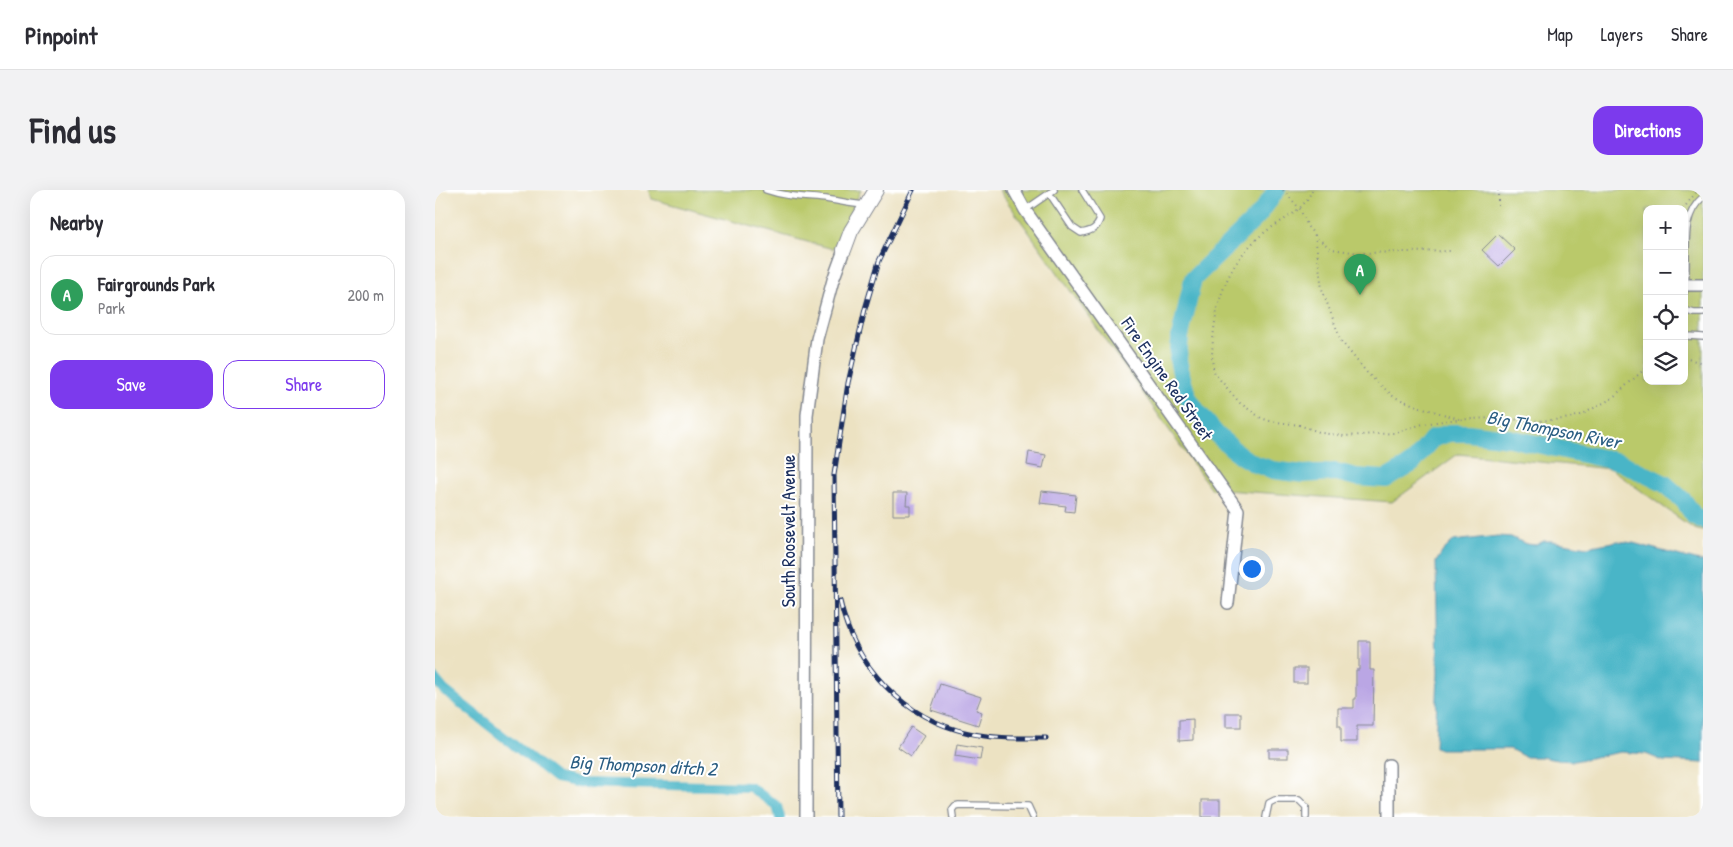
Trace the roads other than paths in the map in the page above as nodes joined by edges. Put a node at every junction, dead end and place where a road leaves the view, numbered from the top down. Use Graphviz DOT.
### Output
graph roads {
  1 [pos="766,190"];
  2 [pos="876,190"];
  3 [pos="1014,190"];
  4 [pos="1082,190"];
  5 [pos="1052,192"];
  6 [pos="1703,197"];
  7 [pos="866,205"];
  8 [pos="1025,210"];
  9 [pos="844,250"];
  10 [pos="1686,250"];
  11 [pos="1703,286"];
  12 [pos="1688,288"];
  13 [pos="1688,311"];
  14 [pos="1703,313"];
  15 [pos="1688,336"];
  16 [pos="1703,337"];
  17 [pos="1228,603"];
  18 [pos="1389,765"];
  19 [pos="806,817"];
  20 [pos="953,817"];
  21 [pos="1033,817"];
  22 [pos="1266,817"];
  23 [pos="1306,817"];
  24 [pos="1389,817"];
  1 -- 7 [label="lane"];
  2 -- 7 [label="street"];
  3 -- 8 [label="street, Fire Engine Red Street"];
  4 -- 5 [label="lane"];
  5 -- 8 [label="lane"];
  6 -- 10 [label="lane"];
  7 -- 9 [label="street"];
  8 -- 17 [label="street, Fire Engine Red Street"];
  9 -- 19 [label="street, South Roosevelt Avenue"];
  11 -- 12 [label="street"];
  13 -- 14 [label="lane"];
  15 -- 16 [label="lane"];
  18 -- 24 [label="street"];
  20 -- 21 [label="lane"];
  22 -- 23 [label="lane"];
}
